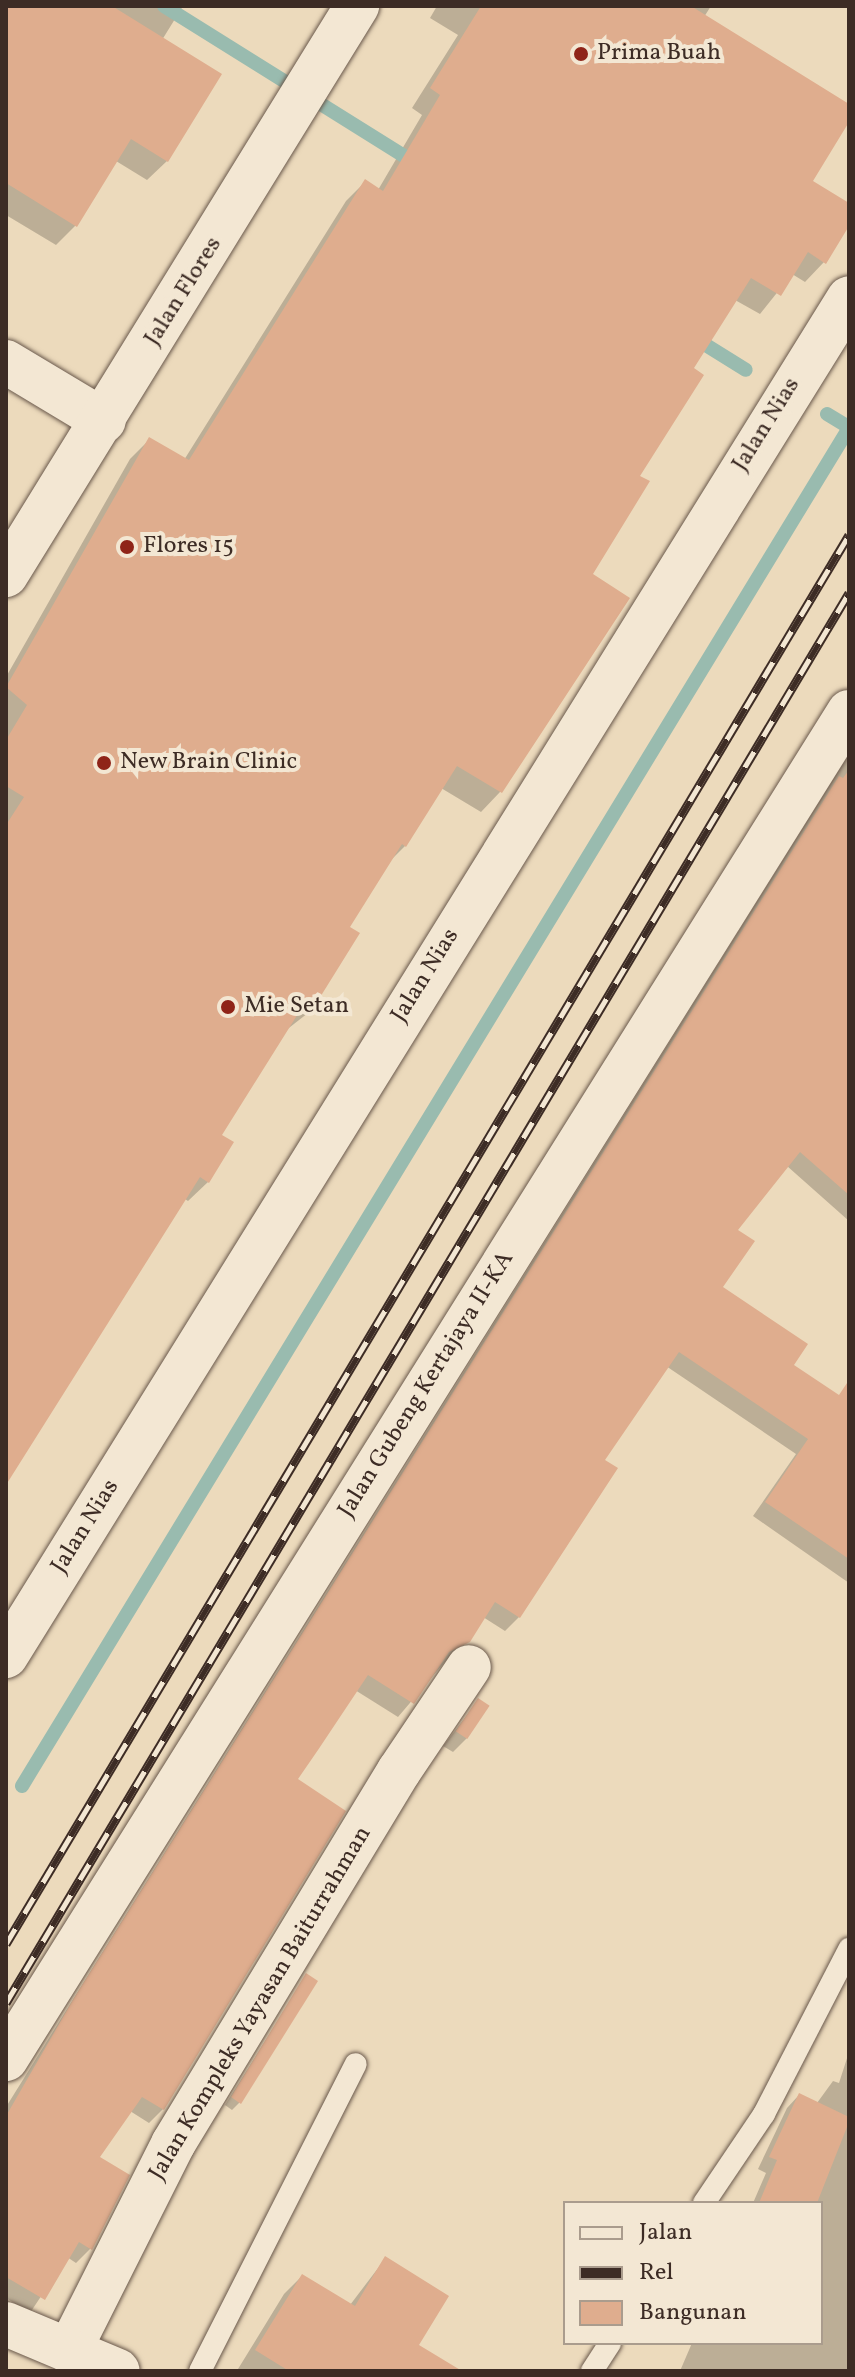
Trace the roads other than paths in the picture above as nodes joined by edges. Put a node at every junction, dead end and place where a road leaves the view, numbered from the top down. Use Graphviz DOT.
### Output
graph roads {
  1 [pos="357,6"];
  2 [pos="849,298"];
  3 [pos="6,362"];
  4 [pos="104,421"];
  5 [pos="6,575"];
  6 [pos="849,712"];
  7 [pos="6,1656"];
  8 [pos="469,1667"];
  9 [pos="849,1949"];
  10 [pos="6,2059"];
  11 [pos="356,2064"];
  12 [pos="705,2201"];
  13 [pos="6,2324"];
  14 [pos="609,2345"];
  15 [pos="69,2351"];
  16 [pos="118,2371"];
  17 [pos="200,2371"];
  18 [pos="592,2371"];
  1 -- 4 [label="street, Jalan Flores"];
  2 -- 7 [label="street, Jalan Nias"];
  3 -- 4 [label="street"];
  4 -- 5 [label="street, Jalan Flores"];
  6 -- 10 [label="street, Jalan Gubeng Kertajaya II-KA"];
  8 -- 15 [label="street, Jalan Kompleks Yayasan Baiturrahman"];
  9 -- 12 [label="lane"];
  11 -- 17 [label="lane"];
  13 -- 15 [label="street"];
  14 -- 18 [label="lane"];
  15 -- 16 [label="street"];
}
